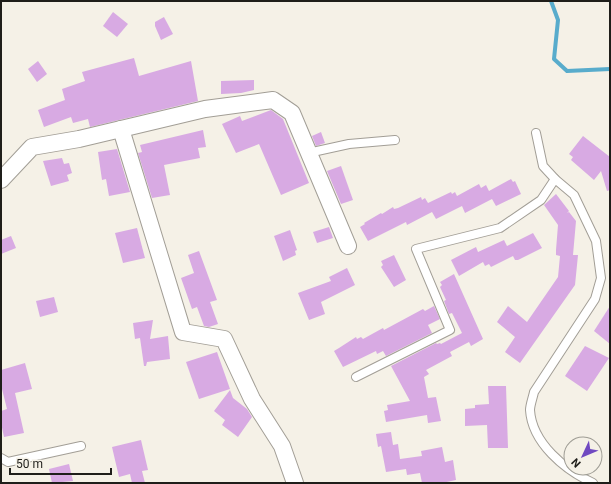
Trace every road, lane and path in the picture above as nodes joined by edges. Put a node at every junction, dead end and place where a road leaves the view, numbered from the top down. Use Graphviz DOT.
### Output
graph roads {
  1 [pos="121,129"];
  2 [pos="536,133"];
  3 [pos="395,140"];
  4 [pos="308,153"];
  5 [pos="555,179"];
  6 [pos="1,180"];
  7 [pos="348,246"];
  8 [pos="356,377"];
  9 [pos="81,446"];
  10 [pos="1,458"];
  11 [pos="295,483"];
  12 [pos="593,483"];
  1 -- 4 [label="street"];
  1 -- 6 [label="street"];
  1 -- 11 [label="street"];
  2 -- 5 [label="lane"];
  3 -- 4 [label="lane"];
  4 -- 7 [label="street"];
  5 -- 8 [label="lane"];
  5 -- 12 [label="lane"];
  9 -- 10 [label="lane"];
}
